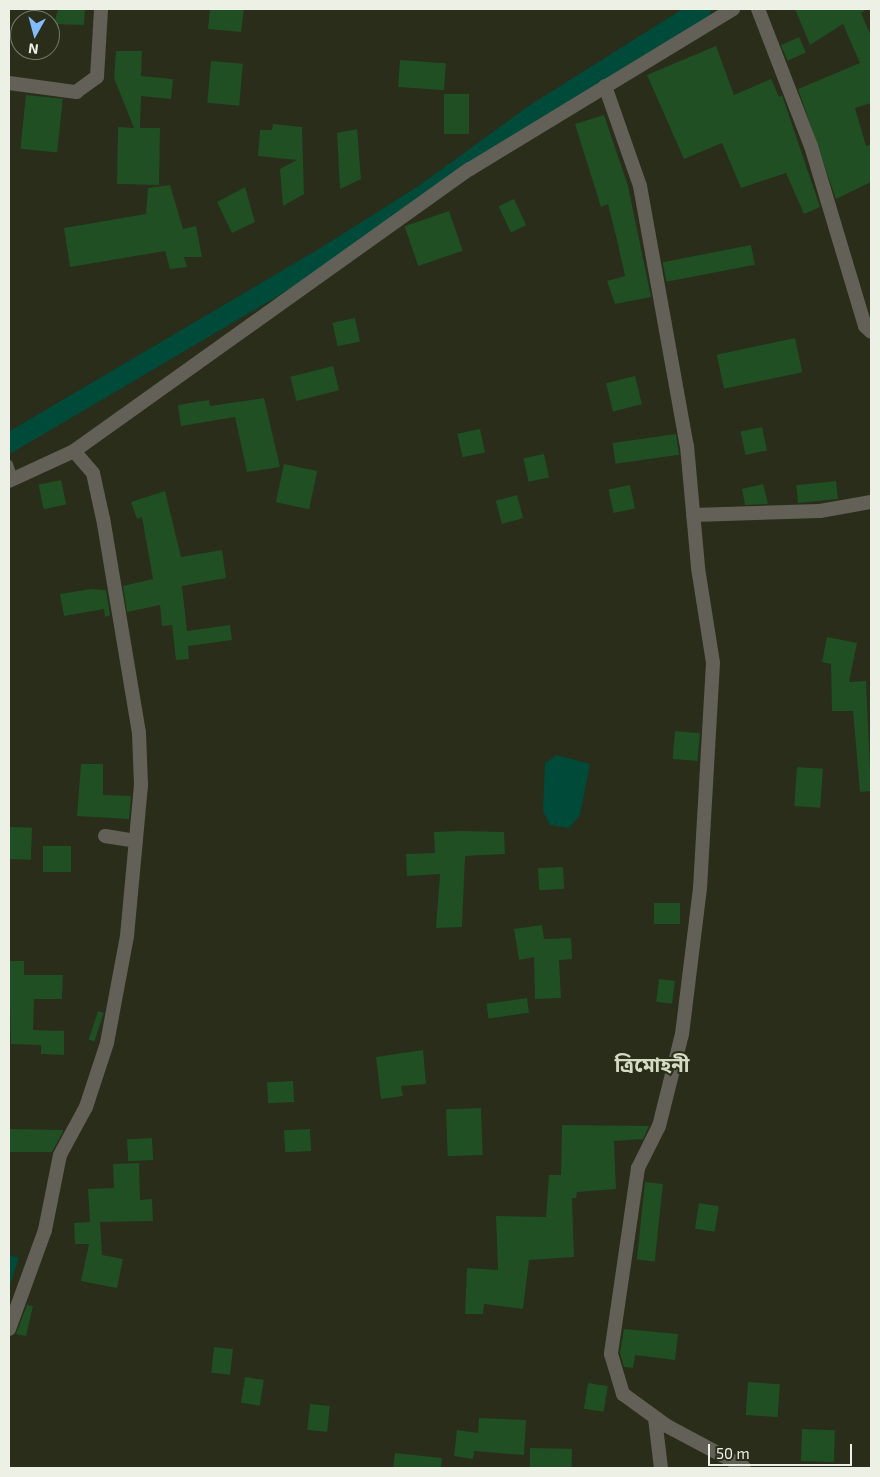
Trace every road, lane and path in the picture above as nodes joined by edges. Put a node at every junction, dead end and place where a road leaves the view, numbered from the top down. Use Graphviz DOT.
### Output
graph roads {
  1 [pos="101,9"];
  2 [pos="733,9"];
  3 [pos="758,9"];
  4 [pos="9,83"];
  5 [pos="605,86"];
  6 [pos="871,332"];
  7 [pos="74,451"];
  8 [pos="10,472"];
  9 [pos="871,502"];
  10 [pos="693,515"];
  11 [pos="105,836"];
  12 [pos="136,841"];
  13 [pos="9,1329"];
  14 [pos="656,1418"];
  15 [pos="744,1466"];
  16 [pos="661,1468"];
  1 -- 4 [label="street"];
  2 -- 5 [label="street"];
  3 -- 6 [label="street"];
  5 -- 7 [label="street"];
  5 -- 10 [label="street"];
  7 -- 8 [label="street"];
  7 -- 12 [label="street"];
  9 -- 10 [label="street"];
  10 -- 14 [label="street"];
  11 -- 12 [label="street"];
  12 -- 13 [label="street"];
  14 -- 15 [label="street"];
  14 -- 16 [label="street"];
}
